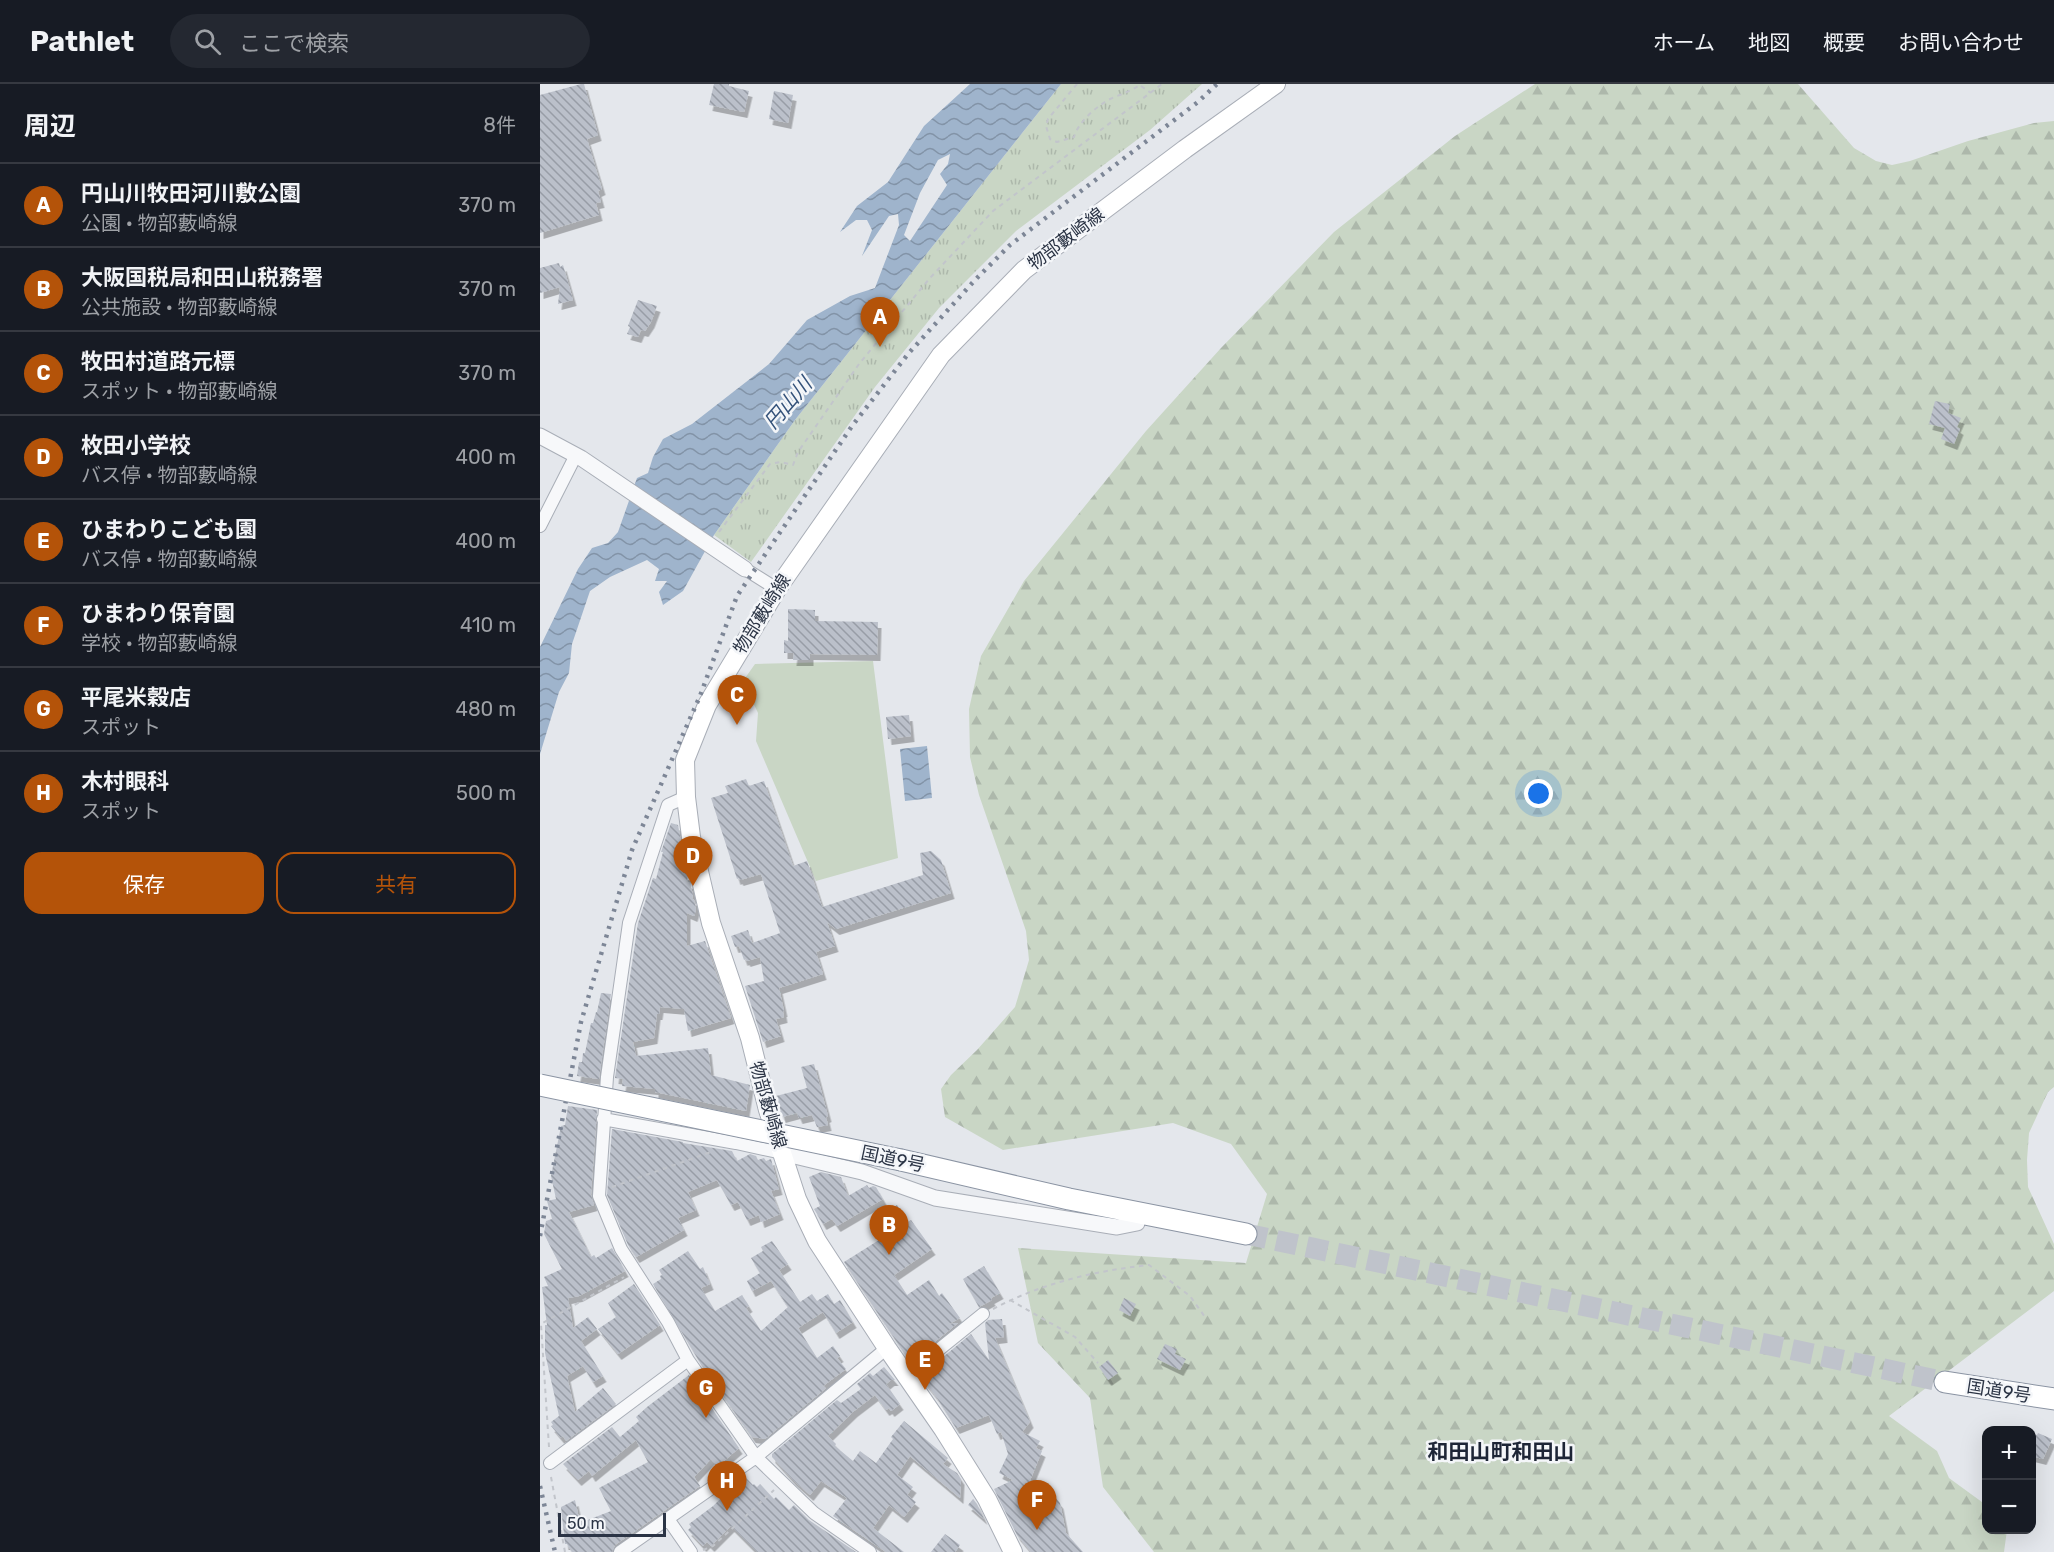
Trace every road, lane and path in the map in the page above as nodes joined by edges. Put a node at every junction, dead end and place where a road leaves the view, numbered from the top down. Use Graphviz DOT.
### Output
graph roads {
  1 [pos="1077,84"];
  2 [pos="1162,84"];
  3 [pos="1276,84"];
  4 [pos="1141,85"];
  5 [pos="1151,93"];
  6 [pos="540,436"];
  7 [pos="579,457"];
  8 [pos="540,526"];
  9 [pos="719,536"];
  10 [pos="745,569"];
  11 [pos="777,589"];
  12 [pos="686,796"];
  13 [pos="540,1085"];
  14 [pos="603,1119"];
  15 [pos="736,1143"];
  16 [pos="782,1154"];
  17 [pos="599,1191"];
  18 [pos="1139,1212"];
  19 [pos="1246,1234"];
  20 [pos="634,1271"];
  21 [pos="1011,1300"];
  22 [pos="983,1314"];
  23 [pos="1205,1317"];
  24 [pos="886,1348"];
  25 [pos="688,1360"];
  26 [pos="1098,1363"];
  27 [pos="906,1376"];
  28 [pos="1945,1382"];
  29 [pos="2054,1399"];
  30 [pos="756,1457"];
  31 [pos="550,1463"];
  32 [pos="782,1482"];
  33 [pos="668,1519"];
  34 [pos="565,1552"];
  35 [pos="620,1552"];
  36 [pos="691,1552"];
  37 [pos="699,1552"];
  38 [pos="870,1552"];
  39 [pos="1013,1552"];
  1 -- 4 [label="path"];
  2 -- 5 [label="path"];
  3 -- 11 [label="main road, 物部藪崎線"];
  4 -- 5 [label="path"];
  5 -- 9 [label="path"];
  6 -- 7 [label="street"];
  7 -- 8 [label="street"];
  7 -- 10 [label="street"];
  10 -- 11 [label="street"];
  11 -- 12 [label="main road, 物部藪崎線"];
  12 -- 14 [label="street"];
  12 -- 16 [label="main road, 物部藪崎線"];
  13 -- 18 [label="highway, 国道9号, bridge"];
  14 -- 15 [label="street"];
  14 -- 17 [label="street"];
  15 -- 16 [label="street"];
  15 -- 17 [label="path"];
  16 -- 18 [label="street"];
  16 -- 24 [label="main road, 物部藪崎線"];
  17 -- 20 [label="street"];
  18 -- 19 [label="highway, 国道9号"];
  20 -- 25 [label="street"];
  20 -- 31 [label="path"];
  21 -- 22 [label="path"];
  21 -- 23 [label="path"];
  21 -- 26 [label="path"];
  22 -- 27 [label="street"];
  24 -- 27 [label="main road, 物部藪崎線"];
  24 -- 30 [label="street"];
  25 -- 30 [label="street"];
  25 -- 31 [label="street"];
  27 -- 39 [label="main road, 物部藪崎線"];
  28 -- 29 [label="highway, 国道9号"];
  30 -- 32 [label="street"];
  30 -- 33 [label="street"];
  31 -- 34 [label="path"];
  32 -- 37 [label="path"];
  32 -- 38 [label="street"];
  33 -- 35 [label="street"];
  33 -- 36 [label="street"];
}
